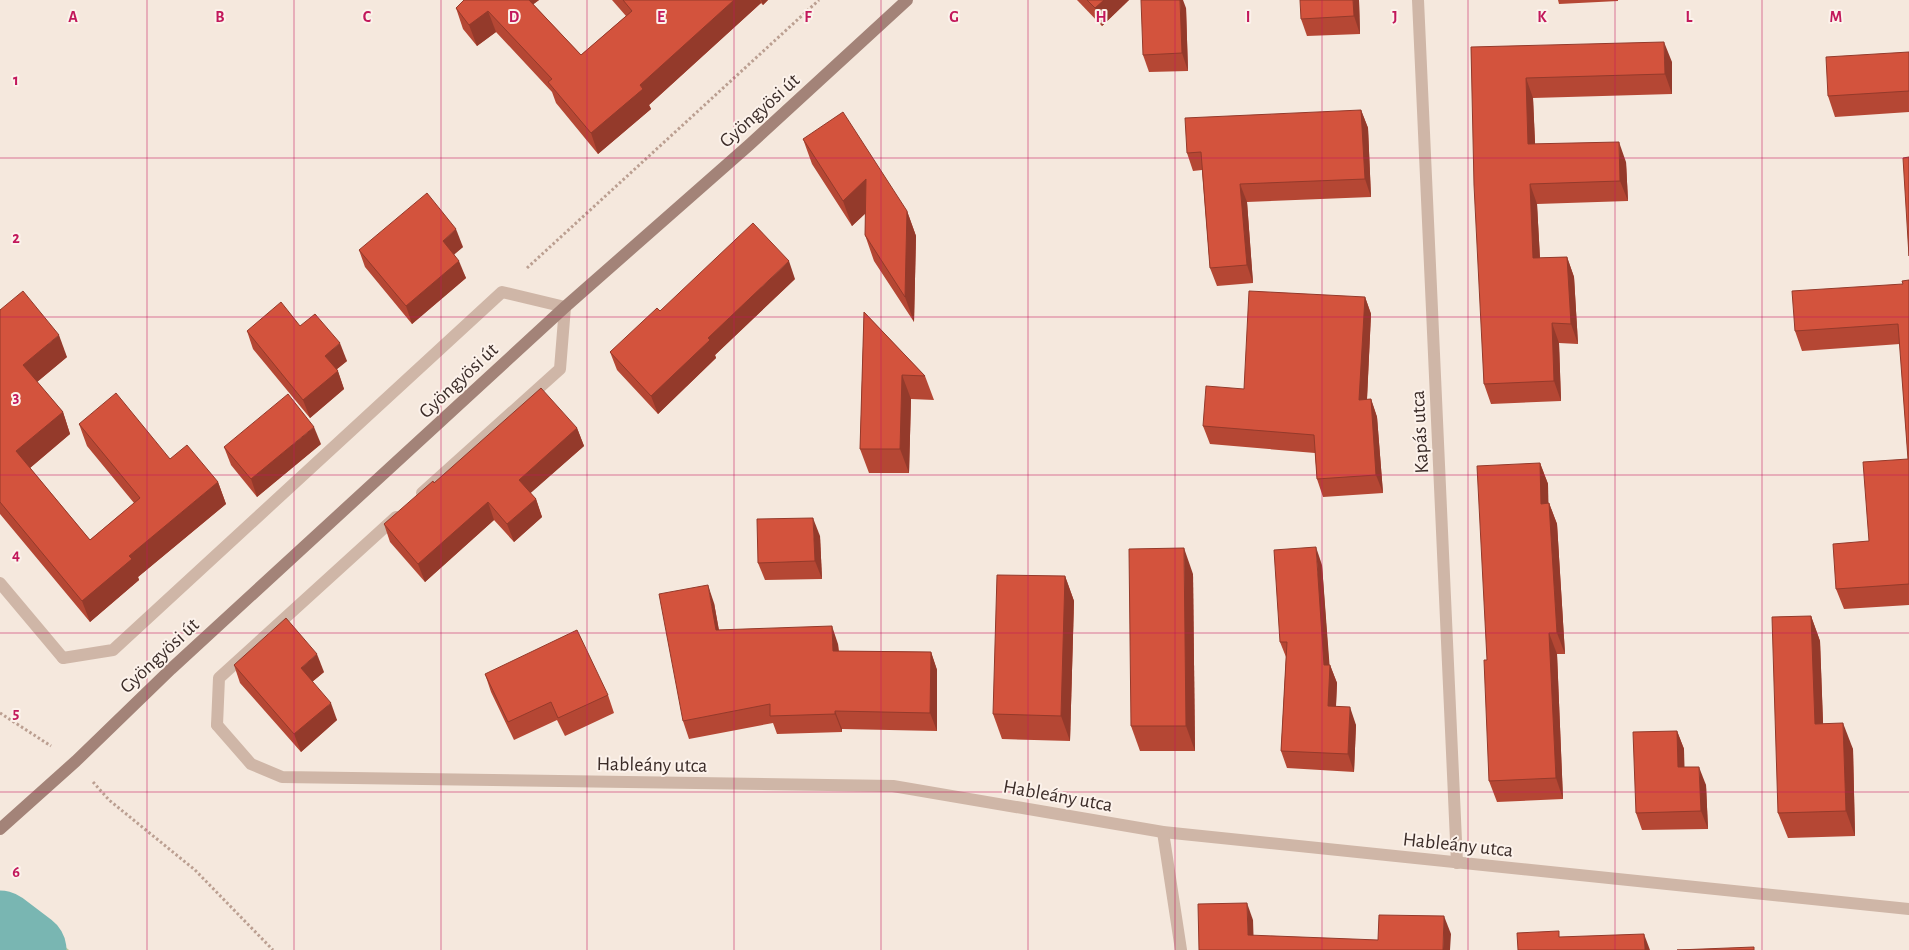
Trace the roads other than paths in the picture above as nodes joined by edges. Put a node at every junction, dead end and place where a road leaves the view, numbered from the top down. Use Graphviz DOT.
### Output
graph roads {
  1 [pos="907,0"];
  2 [pos="1418,0"];
  3 [pos="565,307"];
  4 [pos="0,583"];
  5 [pos="0,830"];
  6 [pos="1163,832"];
  7 [pos="1457,863"];
  8 [pos="1909,909"];
  9 [pos="1181,950"];
  1 -- 3 [label="street, Gyöngyösi út"];
  2 -- 7 [label="street, Kapás utca"];
  3 -- 4 [label="street"];
  3 -- 5 [label="street, Gyöngyösi út"];
  3 -- 6 [label="street, Hableány utca"];
  6 -- 7 [label="street, Hableány utca"];
  6 -- 9 [label="street"];
  7 -- 8 [label="street, Hableány utca"];
}
